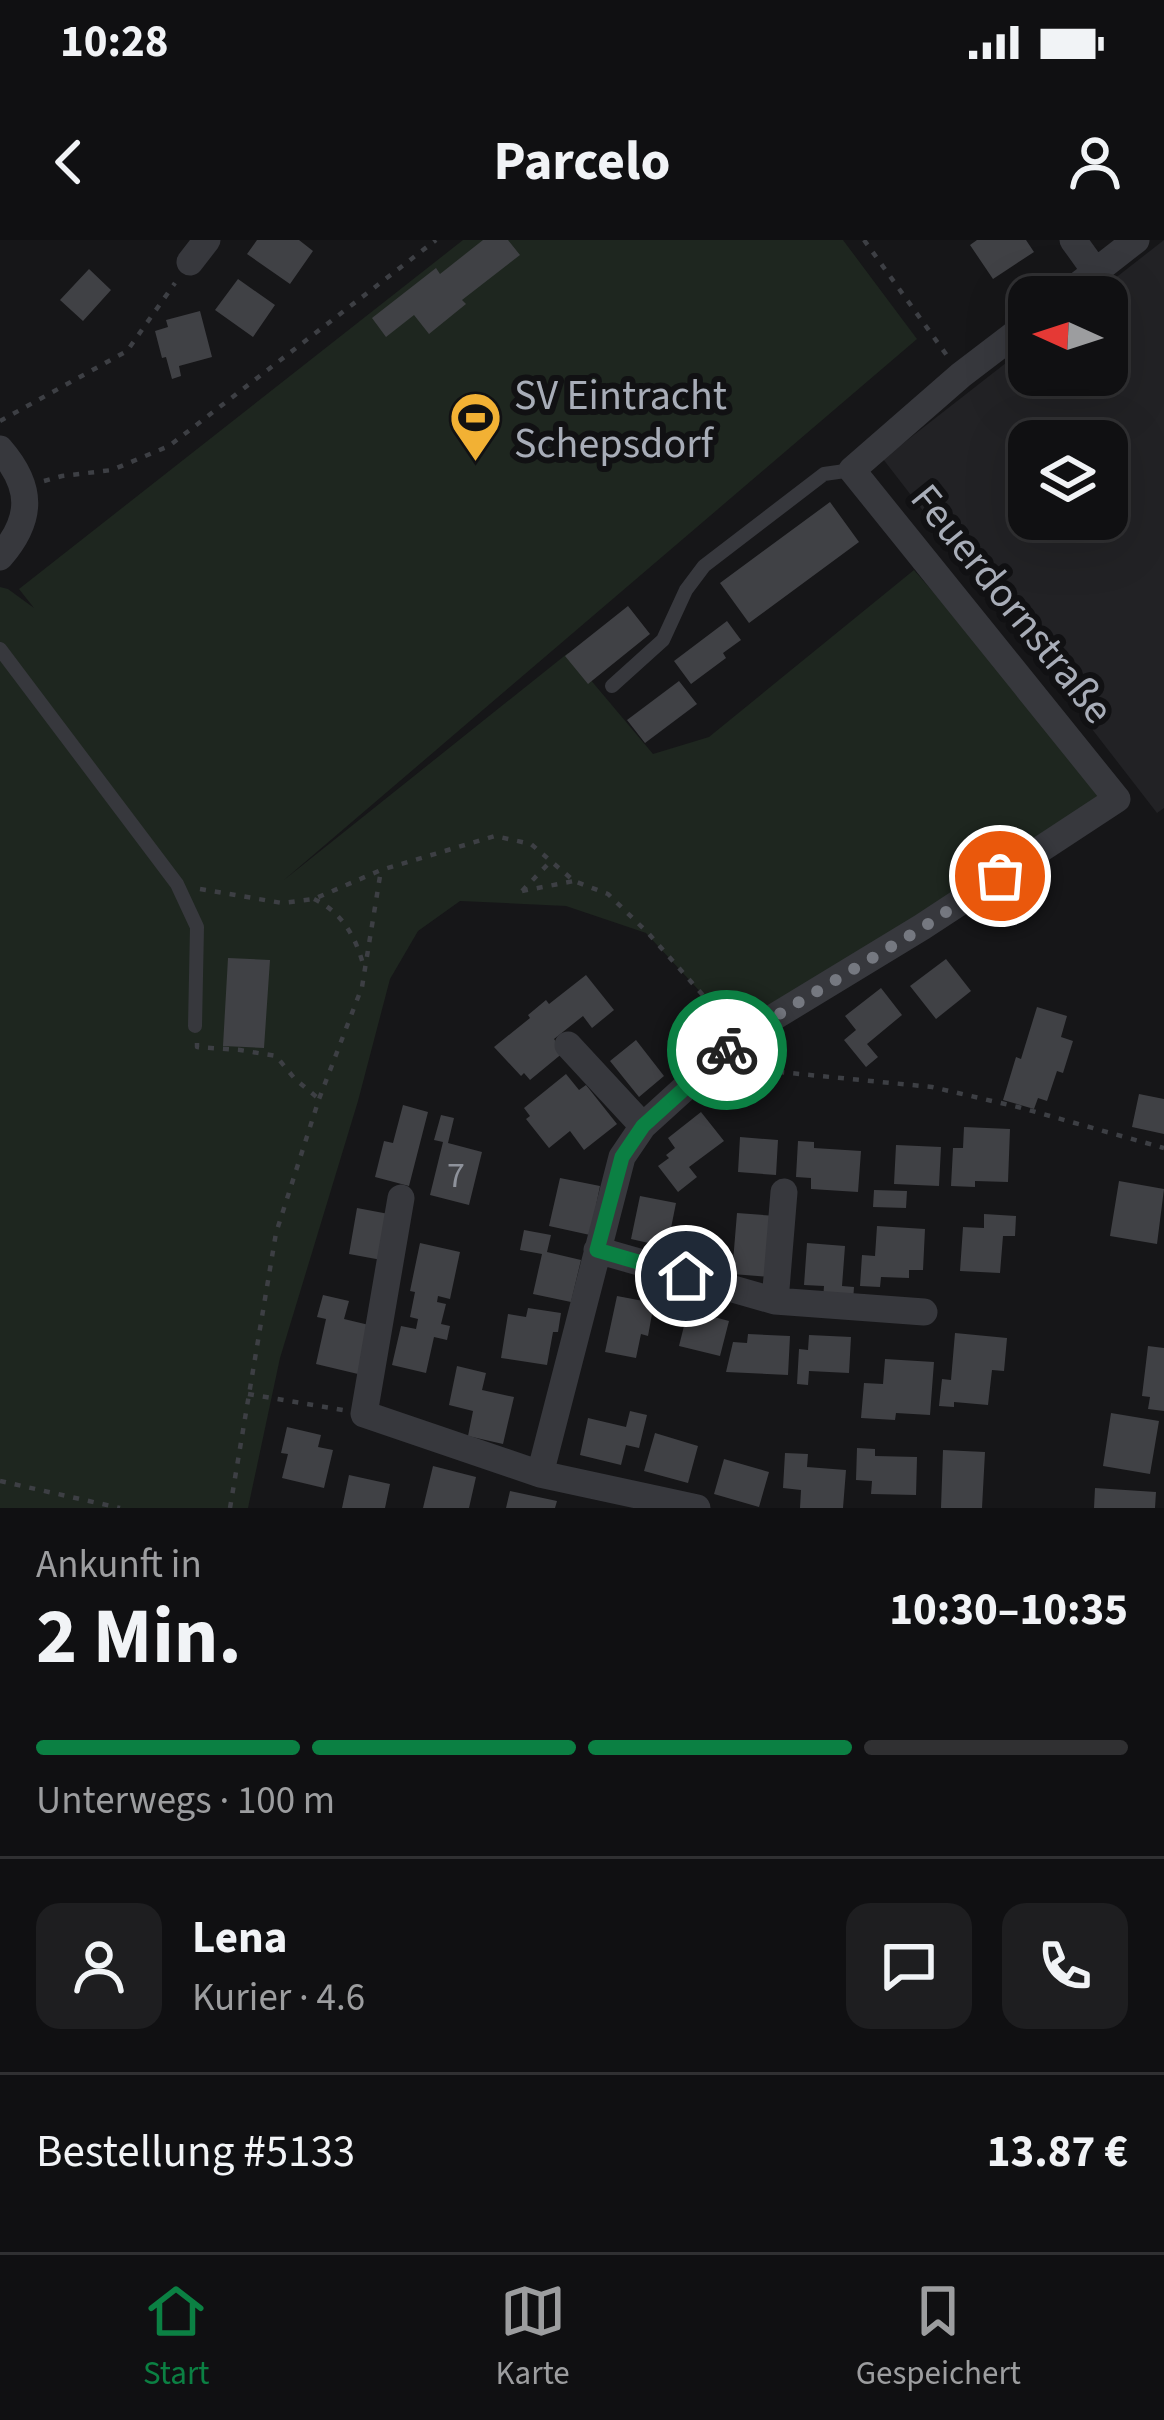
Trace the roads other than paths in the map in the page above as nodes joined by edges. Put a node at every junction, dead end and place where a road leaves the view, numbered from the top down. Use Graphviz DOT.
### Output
graph roads {
  1 [pos="1073,240"];
  2 [pos="1136,240"];
  3 [pos="1096,272"];
  4 [pos="1091,276"];
  5 [pos="1008,339"];
  6 [pos="0,449"];
  7 [pos="852,470"];
  8 [pos="0,557"];
  9 [pos="0,649"];
  10 [pos="612,686"];
  11 [pos="195,1026"];
  12 [pos="568,1045"];
  13 [pos="643,1126"];
  14 [pos="784,1192"];
  15 [pos="401,1198"];
  16 [pos="597,1250"];
  17 [pos="775,1301"];
  18 [pos="924,1312"];
  19 [pos="540,1474"];
  20 [pos="697,1508"];
  1 -- 3 [label="street"];
  2 -- 3 [label="street"];
  3 -- 4 [label="street"];
  5 -- 7 [label="street, Feuerdornstraße"];
  6 -- 8 [label="street"];
  7 -- 10 [label="lane"];
  7 -- 13 [label="street, Feuerdornstraße"];
  9 -- 11 [label="lane"];
  12 -- 13 [label="street"];
  13 -- 16 [label="street, Feuerdornstraße"];
  14 -- 17 [label="street"];
  15 -- 19 [label="street"];
  16 -- 17 [label="street"];
  16 -- 19 [label="street, Feuerdornstraße"];
  17 -- 18 [label="street"];
  19 -- 20 [label="street"];
}
